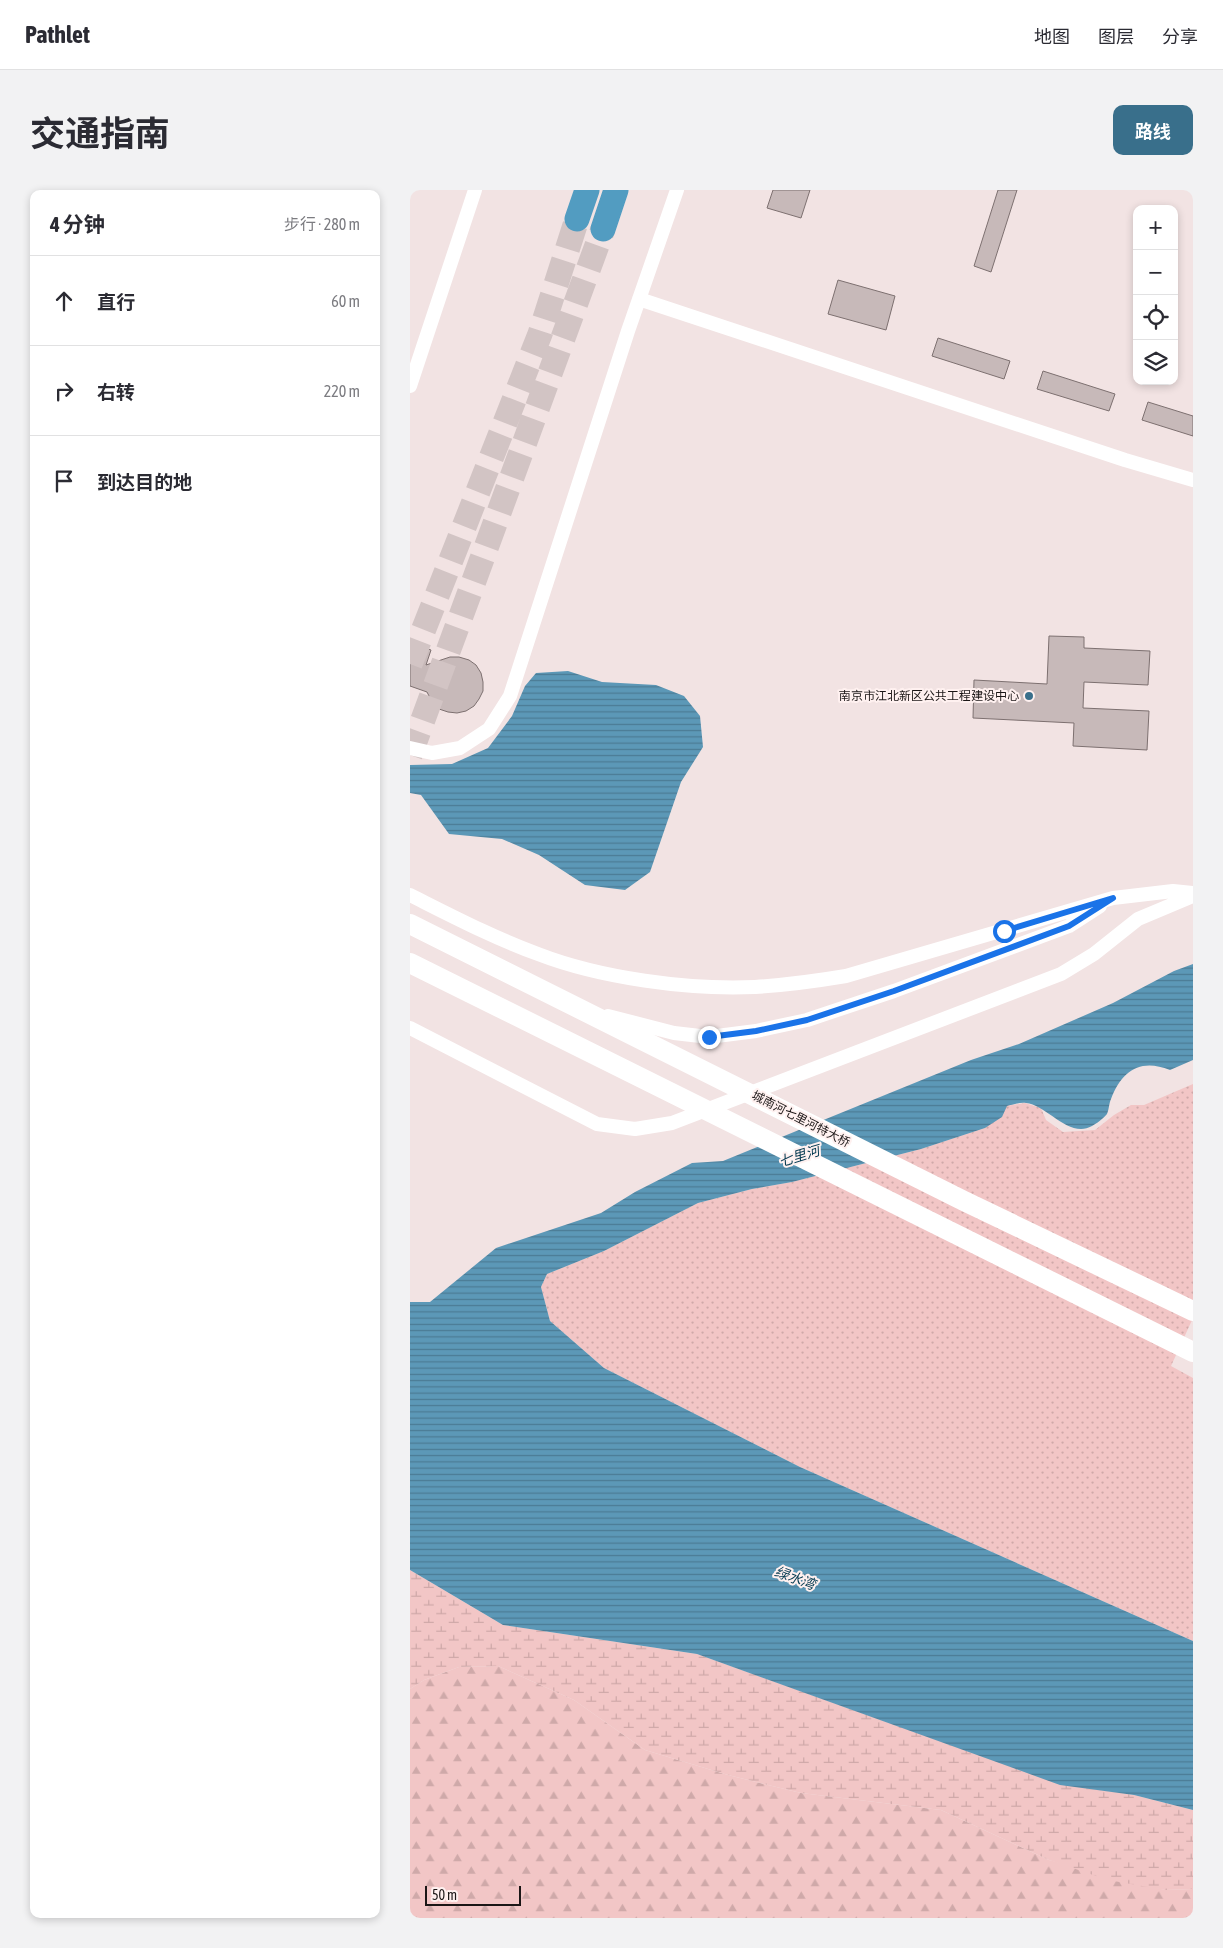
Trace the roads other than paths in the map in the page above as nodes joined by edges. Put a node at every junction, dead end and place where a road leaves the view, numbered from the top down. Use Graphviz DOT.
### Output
graph roads {
  1 [pos="475,190"];
  2 [pos="587,190"];
  3 [pos="616,190"];
  4 [pos="677,190"];
  5 [pos="577,219"];
  6 [pos="602,229"];
  7 [pos="639,299"];
  8 [pos="410,386"];
  9 [pos="1193,480"];
  10 [pos="410,748"];
  11 [pos="1193,894"];
  12 [pos="410,895"];
  13 [pos="1113,898"];
  14 [pos="410,924"];
  15 [pos="410,963"];
  16 [pos="584,1010"];
  17 [pos="410,1028"];
  18 [pos="1193,1311"];
  19 [pos="1189,1350"];
  1 -- 8 [label="street"];
  2 -- 5 [label="highway"];
  3 -- 6 [label="highway"];
  4 -- 7 [label="street"];
  7 -- 9 [label="street"];
  7 -- 10 [label="street"];
  11 -- 13 [label="street"];
  11 -- 17 [label="street"];
  12 -- 13 [label="street"];
  13 -- 16 [label="street"];
  14 -- 16 [label="main road, 城南河七里河特大桥"];
  15 -- 19 [label="main road"];
  16 -- 18 [label="main road, 城南河七里河特大桥"];
}
